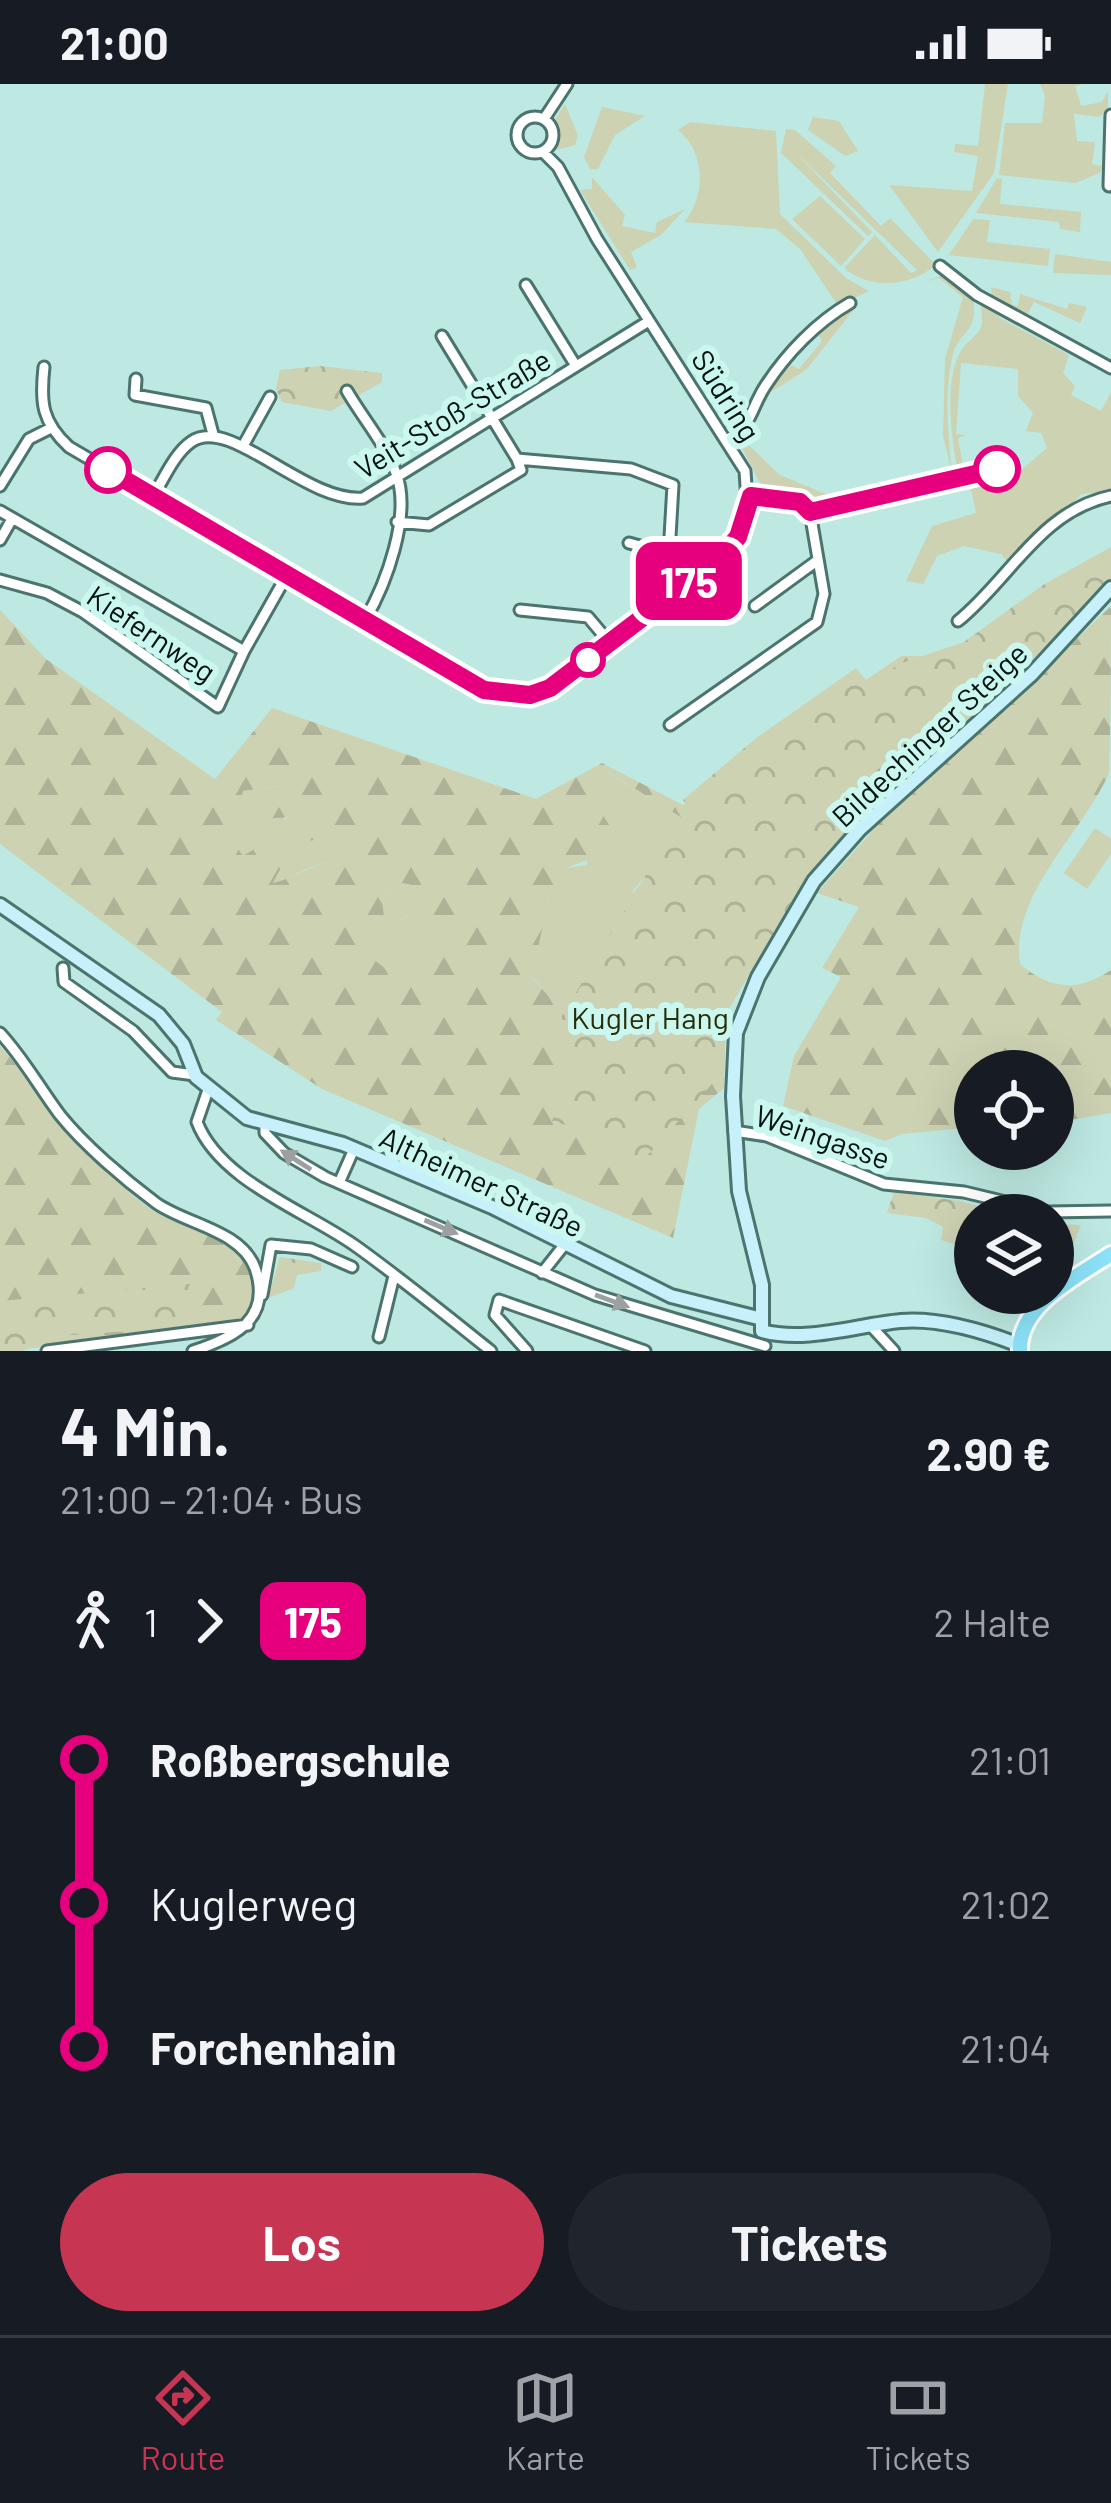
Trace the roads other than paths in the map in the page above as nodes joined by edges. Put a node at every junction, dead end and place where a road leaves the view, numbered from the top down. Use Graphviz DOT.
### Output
graph roads {
  1 [pos="567,84"];
  2 [pos="1111,116"];
  3 [pos="544,119"];
  4 [pos="543,152"];
  5 [pos="1109,186"];
  6 [pos="940,266"];
  7 [pos="526,284"];
  8 [pos="850,303"];
  9 [pos="649,321"];
  10 [pos="442,335"];
  11 [pos="576,366"];
  12 [pos="44,367"];
  13 [pos="1111,368"];
  14 [pos="136,379"];
  15 [pos="347,392"];
  16 [pos="270,397"];
  17 [pos="491,417"];
  18 [pos="49,429"];
  19 [pos="213,434"];
  20 [pos="728,439"];
  21 [pos="243,446"];
  22 [pos="518,459"];
  23 [pos="1013,467"];
  24 [pos="398,476"];
  25 [pos="0,486"];
  26 [pos="153,496"];
  27 [pos="751,496"];
  28 [pos="1111,496"];
  29 [pos="0,511"];
  30 [pos="810,512"];
  31 [pos="12,519"];
  32 [pos="398,522"];
  33 [pos="0,540"];
  34 [pos="629,543"];
  35 [pos="669,554"];
  36 [pos="818,560"];
  37 [pos="287,575"];
  38 [pos="0,580"];
  39 [pos="691,580"];
  40 [pos="1111,588"];
  41 [pos="755,606"];
  42 [pos="520,610"];
  43 [pos="364,620"];
  44 [pos="958,621"];
  45 [pos="609,642"];
  46 [pos="244,651"];
  47 [pos="670,724"];
  48 [pos="0,905"];
  49 [pos="63,968"];
  50 [pos="0,1033"];
  51 [pos="195,1075"];
  52 [pos="208,1090"];
  53 [pos="265,1126"];
  54 [pos="734,1131"];
  55 [pos="354,1149"];
  56 [pos="339,1183"];
  57 [pos="1111,1211"];
  58 [pos="565,1244"];
  59 [pos="1111,1254"];
  60 [pos="352,1267"];
  61 [pos="390,1272"];
  62 [pos="542,1273"];
  63 [pos="253,1309"];
  64 [pos="758,1318"];
  65 [pos="248,1325"];
  66 [pos="870,1325"];
  67 [pos="380,1337"];
  68 [pos="765,1344"];
  69 [pos="1020,1348"];
  70 [pos="47,1351"];
  71 [pos="193,1351"];
  72 [pos="491,1351"];
  73 [pos="527,1351"];
  74 [pos="645,1351"];
  75 [pos="894,1351"];
  1 -- 3 [label="street"];
  2 -- 5 [label="street"];
  3 -- 4 [label="street"];
  3 -- 4 [label="street"];
  4 -- 9 [label="street, Südring"];
  6 -- 13 [label="street"];
  7 -- 11 [label="street"];
  8 -- 20 [label="street"];
  9 -- 11 [label="street, Veit-Stoß-Straße"];
  9 -- 20 [label="street, Südring"];
  10 -- 17 [label="street"];
  11 -- 17 [label="street, Veit-Stoß-Straße"];
  12 -- 18 [label="street"];
  14 -- 19 [label="street, Veit-Stoß-Straße"];
  15 -- 24 [label="street"];
  16 -- 21 [label="street"];
  17 -- 22 [label="street"];
  17 -- 24 [label="street, Veit-Stoß-Straße"];
  18 -- 25 [label="street"];
  18 -- 26 [label="street"];
  19 -- 21 [label="street, Veit-Stoß-Straße"];
  19 -- 26 [label="street"];
  20 -- 27 [label="street, Südring"];
  21 -- 24 [label="street, Veit-Stoß-Straße"];
  22 -- 32 [label="street"];
  22 -- 35 [label="street"];
  23 -- 30 [label="street"];
  24 -- 32 [label="street"];
  26 -- 37 [label="street"];
  27 -- 30 [label="street"];
  27 -- 39 [label="street"];
  28 -- 44 [label="street"];
  29 -- 31 [label="street"];
  30 -- 36 [label="street"];
  31 -- 33 [label="street"];
  31 -- 46 [label="street"];
  32 -- 43 [label="street"];
  34 -- 35 [label="street"];
  35 -- 39 [label="street"];
  36 -- 41 [label="street"];
  36 -- 47 [label="street"];
  37 -- 43 [label="street"];
  37 -- 46 [label="street"];
  38 -- 46 [label="street, Kiefernweg"];
  39 -- 45 [label="street"];
  40 -- 54 [label="street, Bildechinger Steige"];
  42 -- 45 [label="street"];
  43 -- 45 [label="street"];
  48 -- 51 [label="street, Altheimer Straße"];
  49 -- 51 [label="street, Altheimer Straße"];
  50 -- 63 [label="street"];
  51 -- 52 [label="street, Altheimer Straße"];
  52 -- 53 [label="street, Altheimer Straße"];
  52 -- 61 [label="street"];
  53 -- 55 [label="street, Altheimer Straße"];
  56 -- 53 [label="street, one-way"];
  54 -- 57 [label="street, Weingasse"];
  54 -- 64 [label="street, Bildechinger Steige"];
  55 -- 56 [label="street"];
  55 -- 58 [label="street, Altheimer Straße"];
  56 -- 62 [label="street, one-way"];
  58 -- 62 [label="street"];
  58 -- 64 [label="street, Altheimer Straße"];
  59 -- 69 [label="main road"];
  60 -- 63 [label="street"];
  61 -- 67 [label="street"];
  61 -- 72 [label="street"];
  62 -- 68 [label="street, one-way"];
  63 -- 65 [label="street"];
  64 -- 68 [label="street, Bildechinger Steige"];
  65 -- 70 [label="street"];
  65 -- 71 [label="street"];
  66 -- 68 [label="street"];
  66 -- 69 [label="street"];
  66 -- 75 [label="street"];
  73 -- 74 [label="street"];
}
